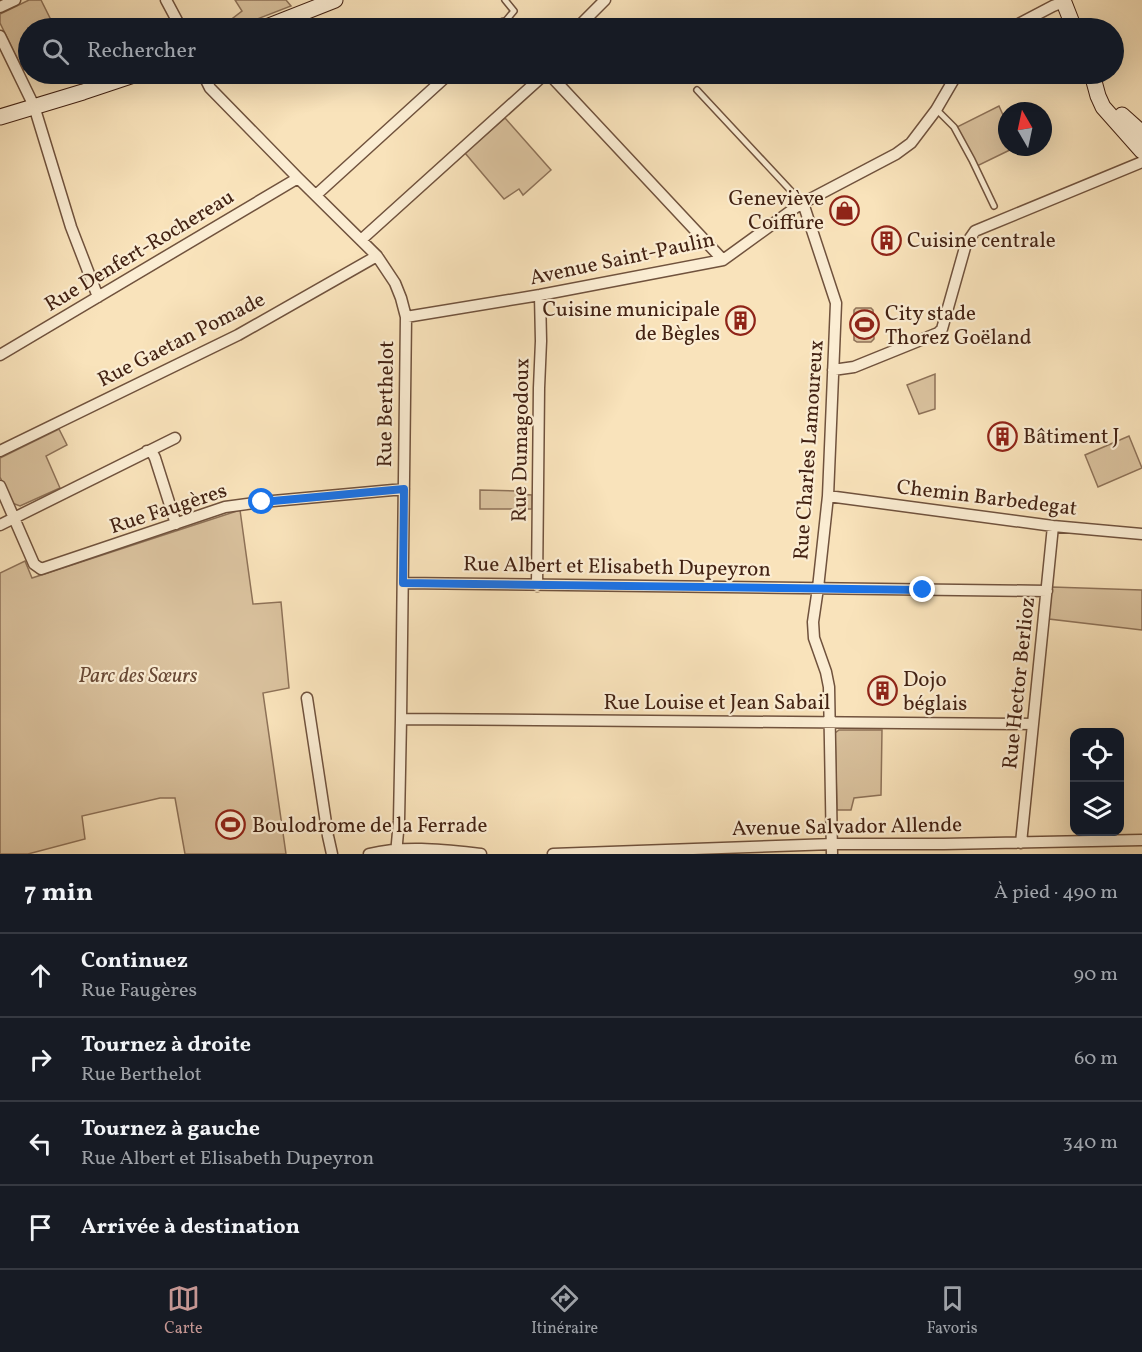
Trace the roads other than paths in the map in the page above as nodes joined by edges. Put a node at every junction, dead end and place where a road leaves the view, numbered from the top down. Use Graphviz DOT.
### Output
graph roads {
  1 [pos="15,0"];
  2 [pos="166,0"];
  3 [pos="335,0"];
  4 [pos="506,0"];
  5 [pos="605,0"];
  6 [pos="1063,1"];
  7 [pos="0,7"];
  8 [pos="176,18"];
  9 [pos="289,18"];
  10 [pos="509,18"];
  11 [pos="587,18"];
  12 [pos="1030,18"];
  13 [pos="1070,18"];
  14 [pos="0,36"];
  15 [pos="18,73"];
  16 [pos="23,84"];
  17 [pos="107,84"];
  18 [pos="208,84"];
  19 [pos="438,84"];
  20 [pos="536,84"];
  21 [pos="556,84"];
  22 [pos="951,84"];
  23 [pos="1095,84"];
  24 [pos="1098,84"];
  25 [pos="697,90"];
  26 [pos="34,106"];
  27 [pos="936,110"];
  28 [pos="0,117"];
  29 [pos="1142,134"];
  30 [pos="1142,151"];
  31 [pos="1142,162"];
  32 [pos="298,178"];
  33 [pos="316,195"];
  34 [pos="801,204"];
  35 [pos="994,206"];
  36 [pos="361,240"];
  37 [pos="377,256"];
  38 [pos="723,260"];
  39 [pos="540,295"];
  40 [pos="98,297"];
  41 [pos="406,317"];
  42 [pos="0,355"];
  43 [pos="833,370"];
  44 [pos="174,438"];
  45 [pos="0,451"];
  46 [pos="147,451"];
  47 [pos="0,486"];
  48 [pos="404,489"];
  49 [pos="828,496"];
  50 [pos="14,519"];
  51 [pos="176,524"];
  52 [pos="0,525"];
  53 [pos="1053,526"];
  54 [pos="1142,534"];
  55 [pos="403,583"];
  56 [pos="537,586"];
  57 [pos="818,588"];
  58 [pos="1047,591"];
  59 [pos="307,698"];
  60 [pos="401,718"];
  61 [pos="830,723"];
  62 [pos="1032,724"];
  63 [pos="1142,840"];
  64 [pos="1063,842"];
  65 [pos="1021,843"];
  66 [pos="832,849"];
  67 [pos="927,849"];
  68 [pos="396,852"];
  69 [pos="332,854"];
  70 [pos="369,854"];
  71 [pos="481,854"];
  72 [pos="553,854"];
  73 [pos="1062,854"];
  1 -- 7 [label="street"];
  2 -- 8 [label="street"];
  3 -- 9 [label="street"];
  4 -- 10 [label="lane"];
  5 -- 11 [label="street"];
  6 -- 12 [label="street"];
  6 -- 13 [label="street"];
  14 -- 15 [label="street"];
  16 -- 26 [label="street"];
  17 -- 26 [label="street"];
  18 -- 32 [label="street, Rue Berthelot"];
  19 -- 33 [label="street"];
  20 -- 36 [label="street"];
  21 -- 38 [label="street"];
  22 -- 27 [label="street, Avenue Saint-Paulin"];
  23 -- 30 [label="street"];
  24 -- 29 [label="street"];
  25 -- 34 [label="lane"];
  26 -- 28 [label="street"];
  26 -- 40 [label="street"];
  27 -- 34 [label="street, Avenue Saint-Paulin"];
  27 -- 35 [label="lane"];
  31 -- 43 [label="street"];
  32 -- 33 [label="street, Rue Berthelot"];
  32 -- 40 [label="street, Rue Denfert-Rochereau"];
  33 -- 36 [label="street, Rue Berthelot"];
  34 -- 38 [label="street, Avenue Saint-Paulin"];
  34 -- 43 [label="street, Rue Charles Lamoureux"];
  36 -- 37 [label="street, Rue Berthelot"];
  37 -- 41 [label="street, Rue Berthelot"];
  37 -- 45 [label="street, Rue Gaetan Pomade"];
  38 -- 39 [label="street, Avenue Saint-Paulin"];
  39 -- 41 [label="street, Avenue Saint-Paulin"];
  39 -- 56 [label="street, Rue Dumagodoux"];
  40 -- 42 [label="street, Rue Denfert-Rochereau"];
  41 -- 48 [label="street, Rue Berthelot"];
  43 -- 49 [label="street, Rue Charles Lamoureux"];
  44 -- 46 [label="street"];
  46 -- 50 [label="street"];
  46 -- 51 [label="street"];
  47 -- 50 [label="street, Rue Faugères"];
  48 -- 51 [label="street, Rue Faugères"];
  48 -- 55 [label="street, Rue Berthelot"];
  49 -- 53 [label="street, Chemin Barbedegat"];
  49 -- 57 [label="street, Rue Charles Lamoureux"];
  50 -- 51 [label="street, Rue Faugères"];
  50 -- 52 [label="street"];
  53 -- 54 [label="street, Chemin Barbedegat"];
  53 -- 58 [label="street, Rue Hector Berlioz"];
  55 -- 56 [label="street, Rue Albert et Elisabeth Dupeyron"];
  55 -- 60 [label="street, Rue Berthelot"];
  56 -- 57 [label="street, Rue Albert et Elisabeth Dupeyron"];
  57 -- 58 [label="street, Rue Albert et Elisabeth Dupeyron"];
  57 -- 61 [label="street, Rue Charles Lamoureux"];
  58 -- 62 [label="street, Rue Hector Berlioz"];
  59 -- 69 [label="street"];
  60 -- 61 [label="street, Rue Louise et Jean Sabail"];
  60 -- 68 [label="street, Rue Berthelot"];
  61 -- 62 [label="street, Rue Louise et Jean Sabail"];
  61 -- 66 [label="street, Rue Charles Lamoureux"];
  62 -- 65 [label="street, Rue Hector Berlioz"];
  63 -- 64 [label="street, Avenue Salvador Allende"];
  64 -- 65 [label="street, Avenue Salvador Allende"];
  64 -- 73 [label="street"];
  65 -- 67 [label="street, Avenue Salvador Allende"];
  66 -- 67 [label="street, Avenue Salvador Allende"];
  66 -- 72 [label="street, Avenue Salvador Allende"];
  68 -- 70 [label="street"];
  68 -- 71 [label="street"];
}
